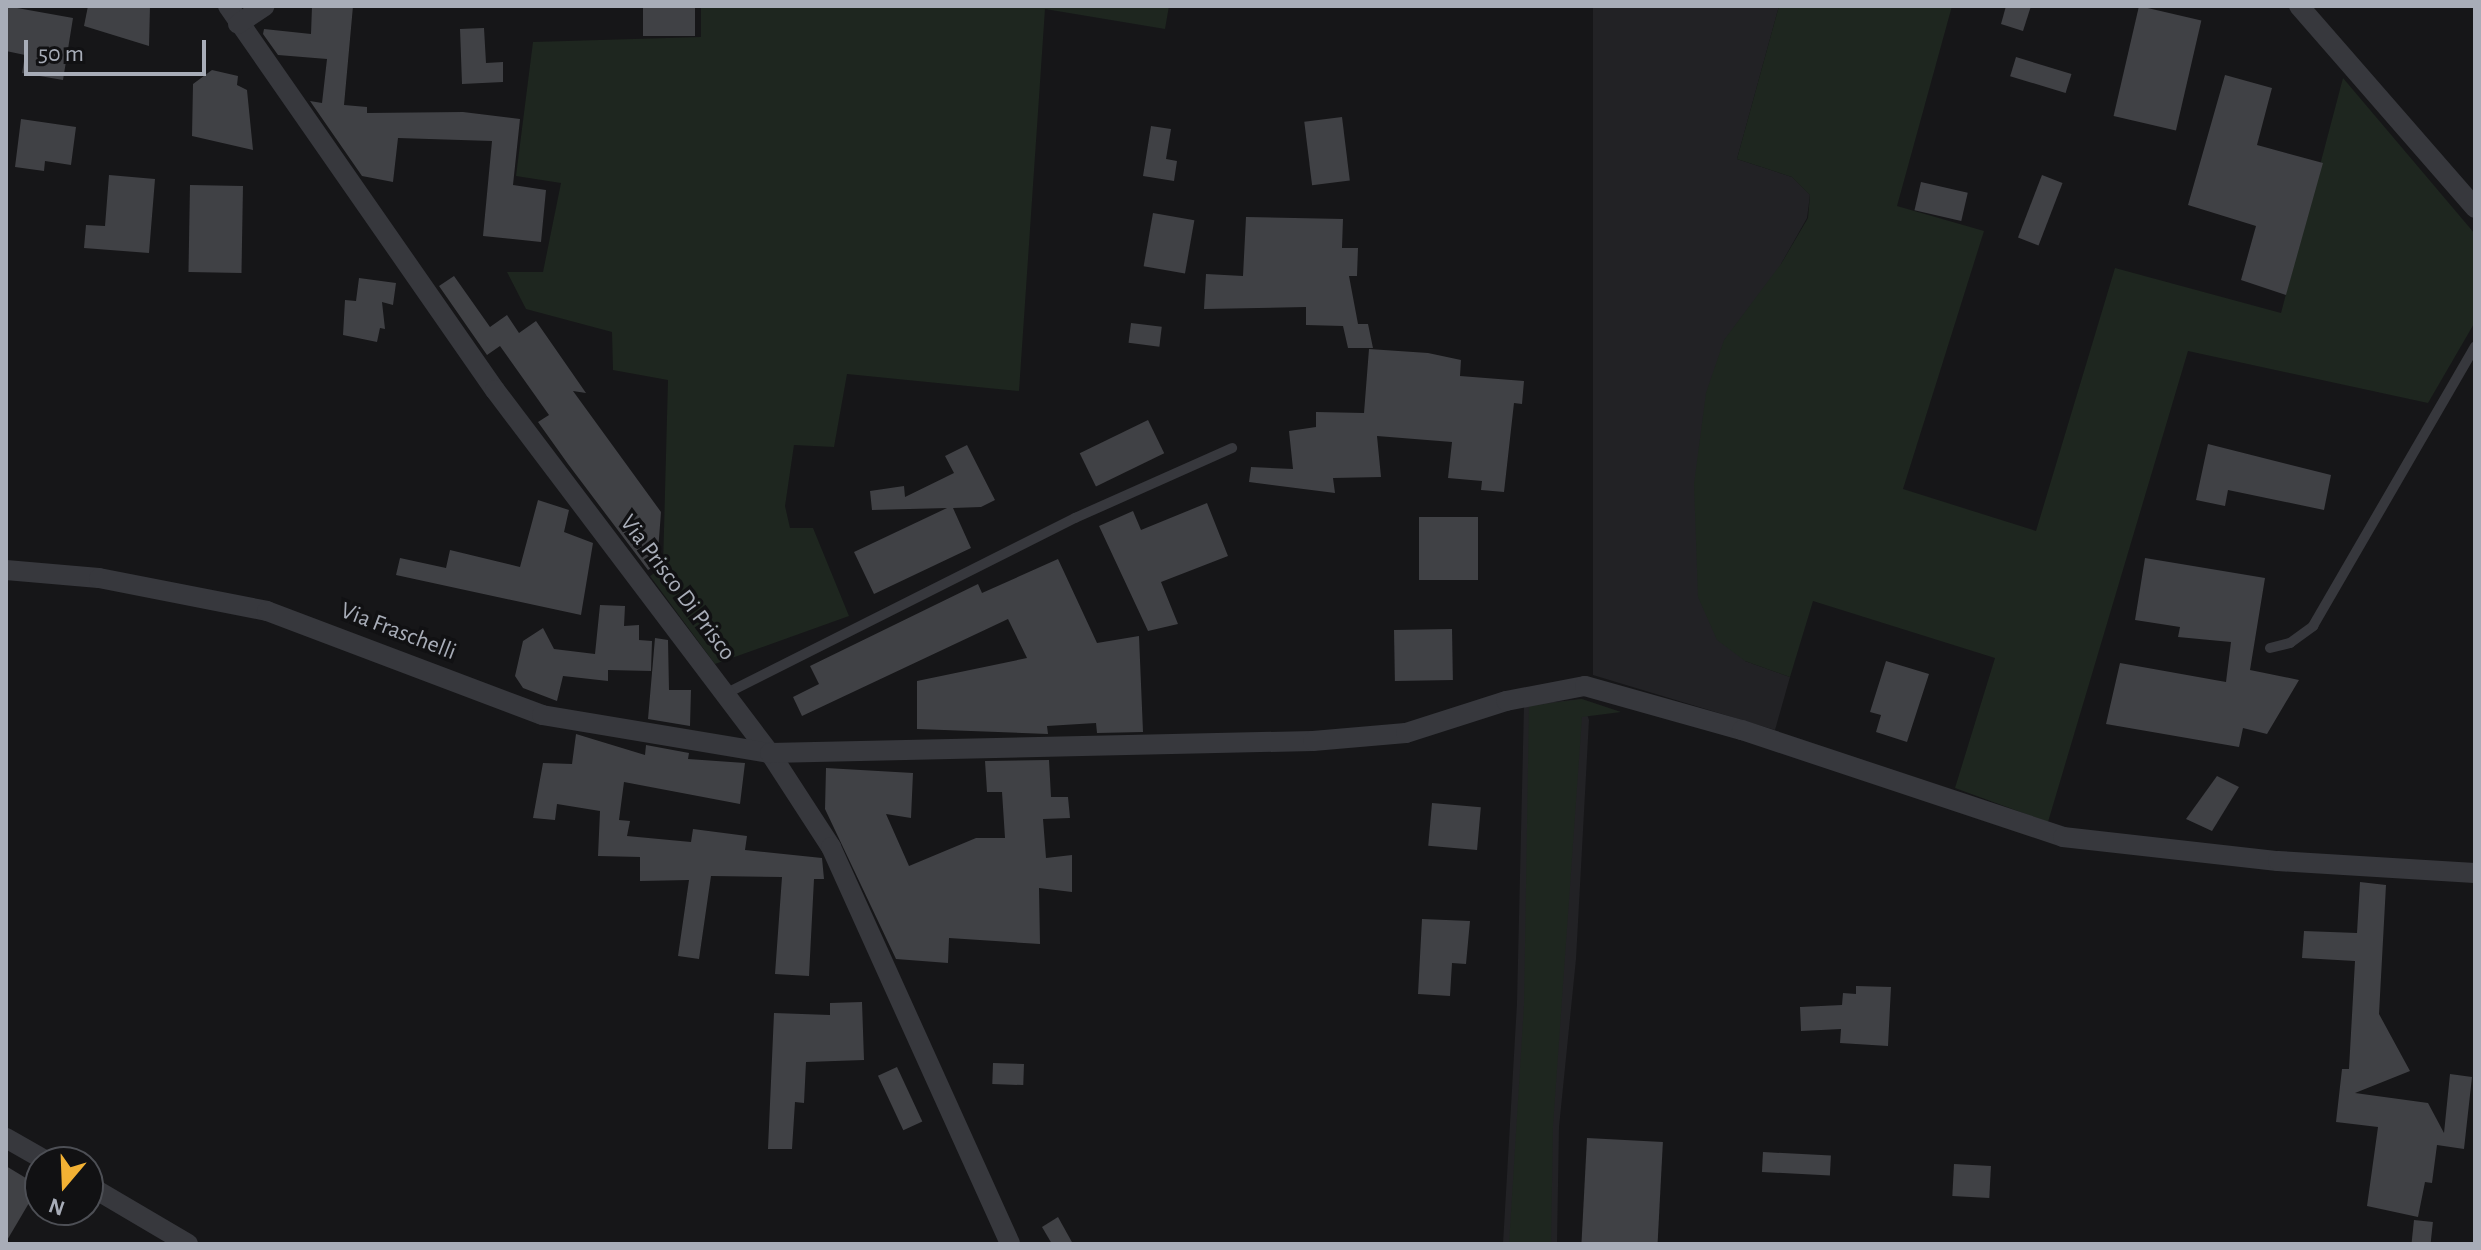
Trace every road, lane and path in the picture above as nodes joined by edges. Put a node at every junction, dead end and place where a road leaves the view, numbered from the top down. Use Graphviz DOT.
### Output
graph roads {
  1 [pos="265,6"];
  2 [pos="2299,6"];
  3 [pos="233,15"];
  4 [pos="2475,208"];
  5 [pos="2475,347"];
  6 [pos="1232,448"];
  7 [pos="6,570"];
  8 [pos="2270,648"];
  9 [pos="725,694"];
  10 [pos="770,753"];
  11 [pos="2475,873"];
  12 [pos="6,1138"];
  13 [pos="24,1148"];
  14 [pos="104,1194"];
  15 [pos="188,1244"];
  16 [pos="1010,1244"];
  1 -- 3 [label="street"];
  2 -- 4 [label="street"];
  3 -- 9 [label="street, Via Prisco Di Prisco"];
  5 -- 8 [label="lane"];
  6 -- 9 [label="lane"];
  7 -- 10 [label="street, Via Fraschelli"];
  9 -- 10 [label="street, Via Prisco Di Prisco"];
  10 -- 11 [label="street, Via Fraschelli"];
  10 -- 16 [label="street, Via Prisco Di Prisco"];
  12 -- 13 [label="street"];
  14 -- 15 [label="street"];
}
